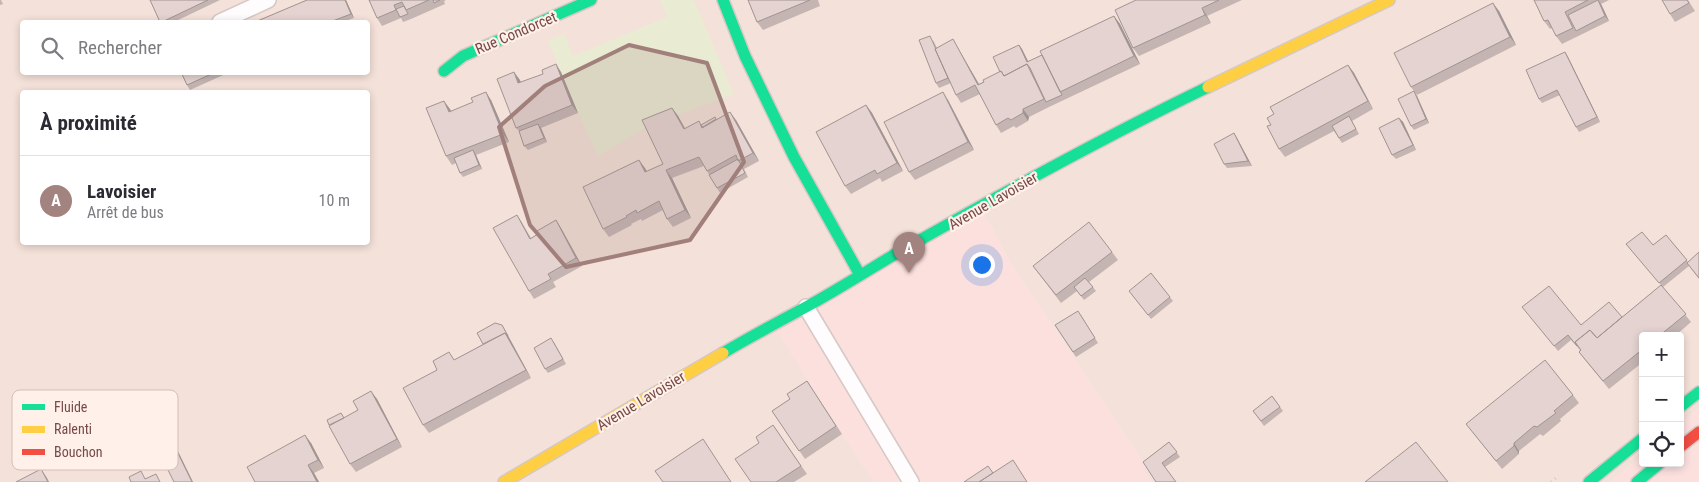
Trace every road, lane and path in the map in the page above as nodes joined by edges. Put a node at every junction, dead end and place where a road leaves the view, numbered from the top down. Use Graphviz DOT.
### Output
graph roads {
  1 [pos="268,0"];
  2 [pos="592,0"];
  3 [pos="723,0"];
  4 [pos="1389,0"];
  5 [pos="224,20"];
  6 [pos="444,71"];
  7 [pos="860,275"];
  8 [pos="806,307"];
  9 [pos="1699,392"];
  10 [pos="1684,404"];
  11 [pos="1699,432"];
  12 [pos="1639,441"];
  13 [pos="1684,444"];
  14 [pos="1655,467"];
  15 [pos="504,482"];
  16 [pos="912,482"];
  17 [pos="1589,482"];
  18 [pos="1637,482"];
  1 -- 5 [label="lane"];
  2 -- 6 [label="main road, Rue Condorcet"];
  3 -- 7 [label="main road"];
  4 -- 7 [label="main road, Avenue Lavoisier"];
  7 -- 8 [label="main road, Avenue Lavoisier"];
  8 -- 15 [label="main road, Avenue Lavoisier"];
  8 -- 16 [label="lane"];
  9 -- 10 [label="main road"];
  11 -- 13 [label="main road"];
  12 -- 17 [label="main road"];
  14 -- 18 [label="main road"];
}
